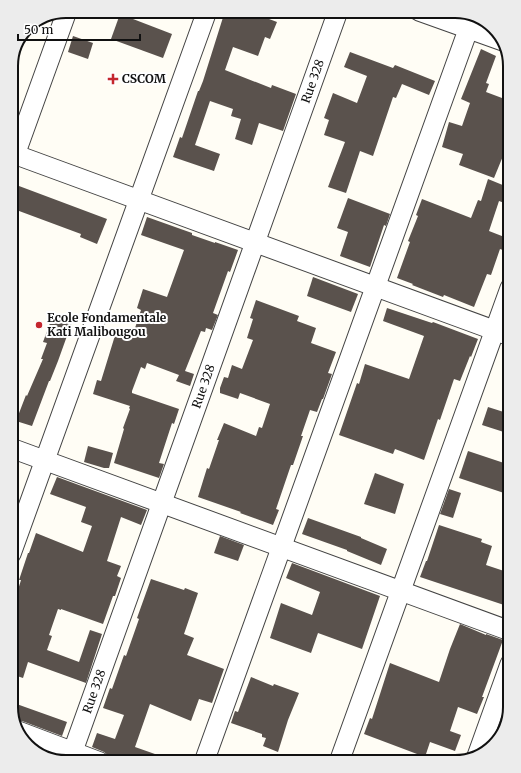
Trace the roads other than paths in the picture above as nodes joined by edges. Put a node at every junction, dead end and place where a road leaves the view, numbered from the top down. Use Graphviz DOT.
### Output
graph roads {
  1 [pos="64,18"];
  2 [pos="204,18"];
  3 [pos="335,18"];
  4 [pos="452,18"];
  5 [pos="471,22"];
  6 [pos="488,32"];
  7 [pos="18,141"];
  8 [pos="18,156"];
  9 [pos="139,200"];
  10 [pos="255,243"];
  11 [pos="375,287"];
  12 [pos="502,333"];
  13 [pos="18,450"];
  14 [pos="45,460"];
  15 [pos="162,503"];
  16 [pos="18,535"];
  17 [pos="282,547"];
  18 [pos="401,591"];
  19 [pos="503,628"];
  20 [pos="503,684"];
  21 [pos="29,737"];
  22 [pos="480,748"];
  23 [pos="67,755"];
  24 [pos="72,755"];
  25 [pos="207,755"];
  26 [pos="342,755"];
  1 -- 7 [label="street"];
  2 -- 9 [label="street"];
  3 -- 10 [label="street, Rue 328"];
  4 -- 5 [label="street"];
  5 -- 6 [label="street"];
  5 -- 11 [label="street"];
  8 -- 9 [label="street"];
  9 -- 10 [label="street"];
  9 -- 14 [label="street"];
  10 -- 11 [label="street"];
  10 -- 15 [label="street, Rue 328"];
  11 -- 12 [label="street"];
  11 -- 17 [label="street"];
  12 -- 18 [label="street"];
  13 -- 14 [label="street"];
  14 -- 15 [label="street"];
  14 -- 16 [label="street"];
  15 -- 17 [label="street"];
  15 -- 24 [label="street, Rue 328"];
  17 -- 18 [label="street"];
  17 -- 25 [label="street"];
  18 -- 19 [label="street"];
  18 -- 26 [label="street"];
  20 -- 22 [label="street"];
  21 -- 23 [label="street"];
}
